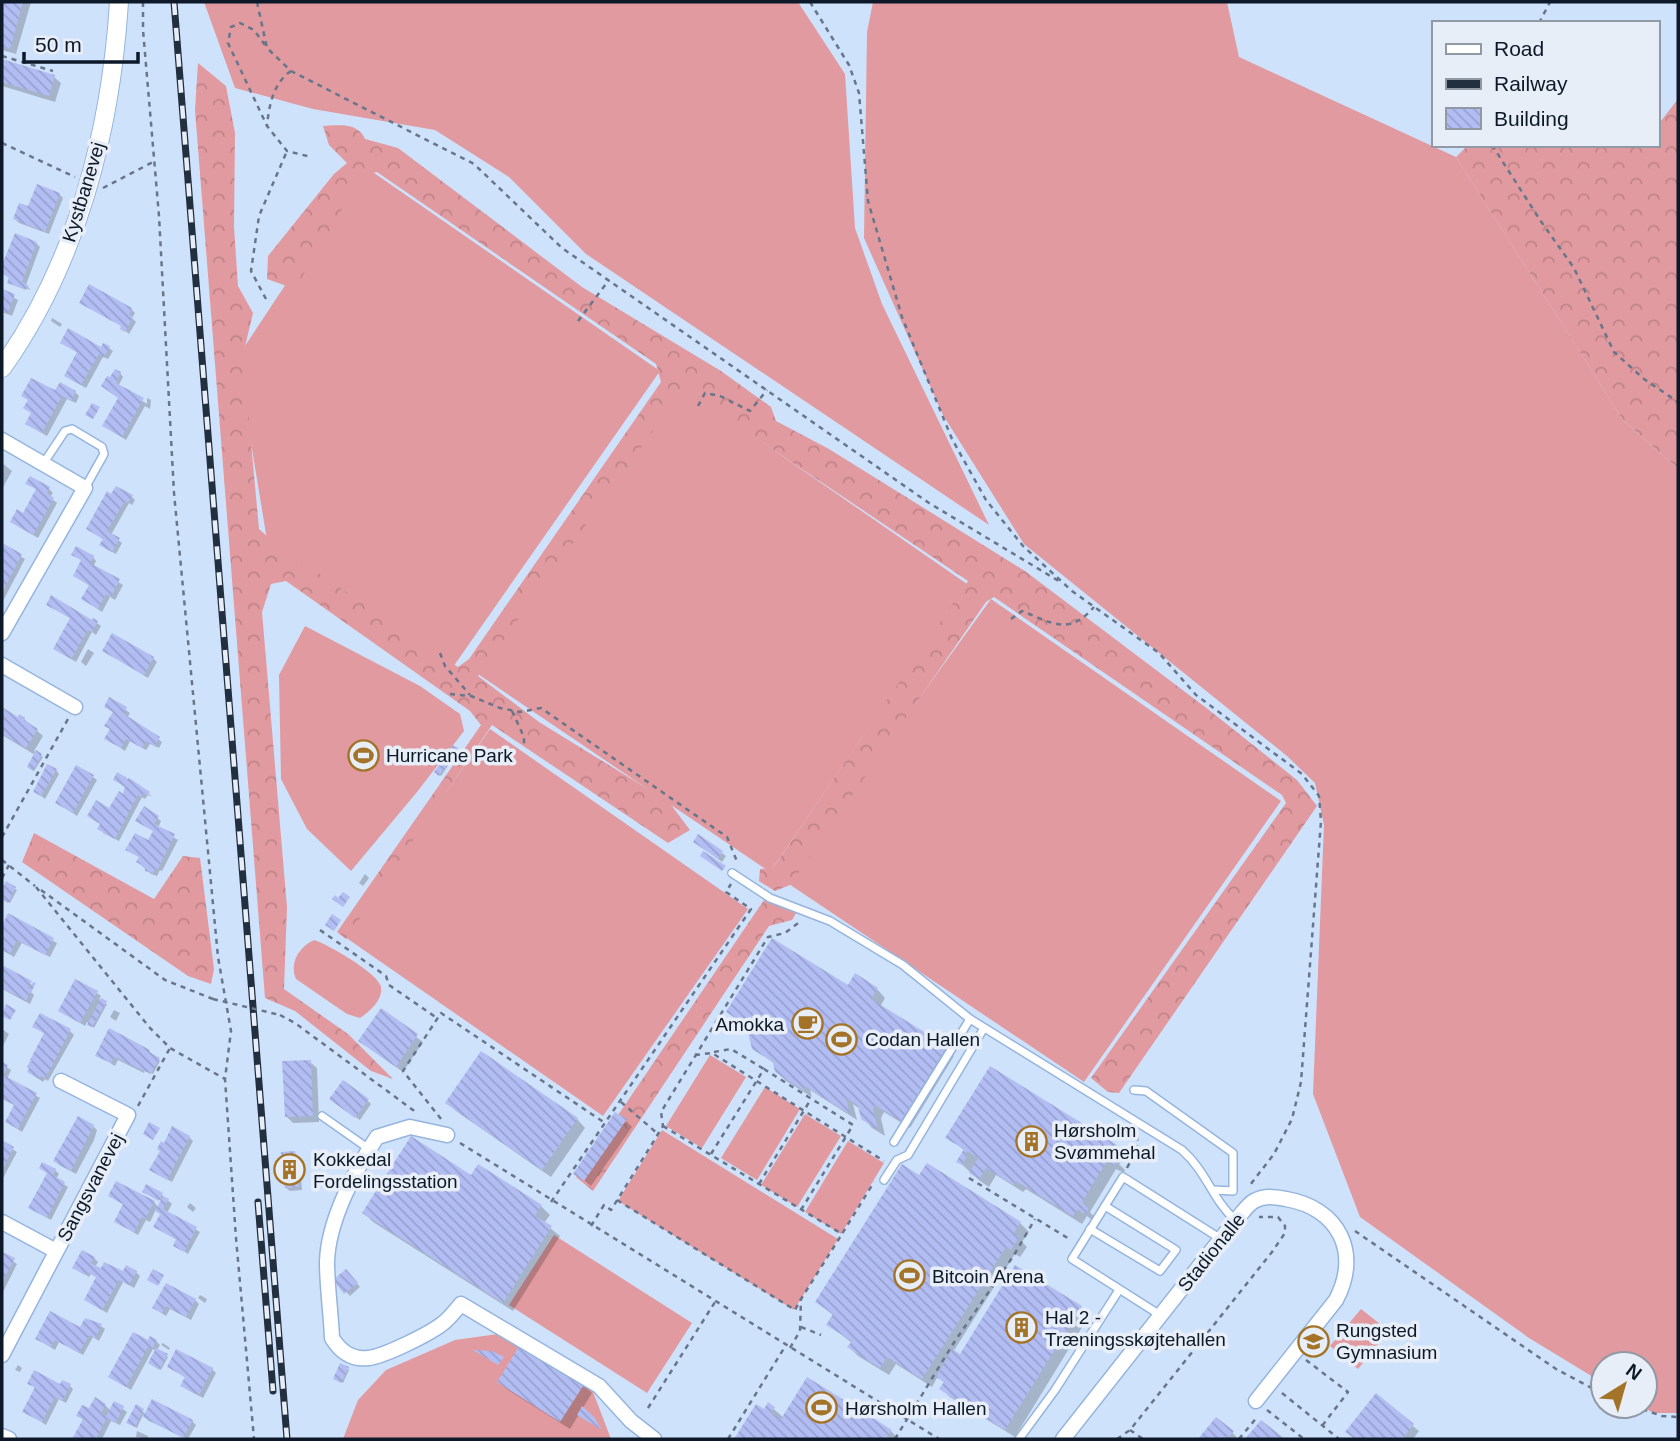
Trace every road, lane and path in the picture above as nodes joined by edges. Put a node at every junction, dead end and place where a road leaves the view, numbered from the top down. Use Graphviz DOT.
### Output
graph roads {
  1 [pos="118,2"];
  2 [pos="143,2"];
  3 [pos="257,2"];
  4 [pos="810,2"];
  5 [pos="1550,2"];
  6 [pos="1540,21"];
  7 [pos="267,48"];
  8 [pos="2,56"];
  9 [pos="53,71"];
  10 [pos="291,71"];
  11 [pos="267,126"];
  12 [pos="2,143"];
  13 [pos="1493,147"];
  14 [pos="287,151"];
  15 [pos="311,157"];
  16 [pos="155,162"];
  17 [pos="88,183"];
  18 [pos="609,281"];
  19 [pos="266,299"];
  20 [pos="578,321"];
  21 [pos="2,368"];
  22 [pos="767,390"];
  23 [pos="1678,402"];
  24 [pos="698,405"];
  25 [pos="2,440"];
  26 [pos="43,464"];
  27 [pos="85,488"];
  28 [pos="1068,587"];
  29 [pos="1094,607"];
  30 [pos="1011,619"];
  31 [pos="2,632"];
  32 [pos="440,653"];
  33 [pos="2,665"];
  34 [pos="450,694"];
  35 [pos="471,696"];
  36 [pos="75,707"];
  37 [pos="512,711"];
  38 [pos="524,747"];
  39 [pos="2,837"];
  40 [pos="2,860"];
  41 [pos="9,865"];
  42 [pos="738,876"];
  43 [pos="2,878"];
  44 [pos="36,887"];
  45 [pos="807,912"];
  46 [pos="320,930"];
  47 [pos="437,1018"];
  48 [pos="971,1019"];
  49 [pos="985,1028"];
  50 [pos="170,1048"];
  51 [pos="712,1053"];
  52 [pos="695,1055"];
  53 [pos="764,1069"];
  54 [pos="225,1079"];
  55 [pos="61,1081"];
  56 [pos="757,1081"];
  57 [pos="1133,1090"];
  58 [pos="811,1099"];
  59 [pos="620,1101"];
  60 [pos="804,1111"];
  61 [pos="128,1115"];
  62 [pos="322,1116"];
  63 [pos="425,1119"];
  64 [pos="605,1123"];
  65 [pos="1138,1123"];
  66 [pos="663,1126"];
  67 [pos="657,1134"];
  68 [pos="447,1135"];
  69 [pos="846,1137"];
  70 [pos="894,1142"];
  71 [pos="369,1149"];
  72 [pos="710,1155"];
  73 [pos="891,1155"];
  74 [pos="882,1176"];
  75 [pos="1123,1177"];
  76 [pos="969,1178"];
  77 [pos="759,1184"];
  78 [pos="1250,1185"];
  79 [pos="1213,1190"];
  80 [pos="617,1200"];
  81 [pos="551,1202"];
  82 [pos="1105,1206"];
  83 [pos="801,1210"];
  84 [pos="1035,1219"];
  85 [pos="1235,1221"];
  86 [pos="2,1222"];
  87 [pos="591,1226"];
  88 [pos="1090,1229"];
  89 [pos="1338,1230"];
  90 [pos="842,1234"];
  91 [pos="1221,1239"];
  92 [pos="1080,1245"];
  93 [pos="56,1251"];
  94 [pos="1119,1290"];
  95 [pos="801,1299"];
  96 [pos="715,1302"];
  97 [pos="1161,1316"];
  98 [pos="801,1326"];
  99 [pos="821,1335"];
  100 [pos="788,1347"];
  101 [pos="1295,1351"];
  102 [pos="2,1355"];
  103 [pos="1270,1383"];
  104 [pos="1589,1387"];
  105 [pos="1256,1401"];
  106 [pos="648,1408"];
  107 [pos="1659,1415"];
  108 [pos="1678,1417"];
  109 [pos="908,1420"];
  110 [pos="1322,1426"];
  111 [pos="1130,1430"];
  112 [pos="2,1436"];
  113 [pos="9,1439"];
  114 [pos="254,1439"];
  115 [pos="653,1439"];
  116 [pos="728,1439"];
  117 [pos="895,1439"];
  118 [pos="939,1439"];
  119 [pos="1019,1439"];
  120 [pos="1063,1439"];
  121 [pos="1117,1439"];
  122 [pos="1143,1439"];
  123 [pos="1239,1439"];
  124 [pos="1304,1439"];
  125 [pos="1339,1439"];
  1 -- 17 [label="street, Kystbanevej"];
  2 -- 16 [label="path"];
  3 -- 7 [label="path"];
  4 -- 28 [label="path"];
  5 -- 6 [label="path"];
  7 -- 10 [label="path"];
  7 -- 11 [label="path"];
  8 -- 9 [label="path"];
  10 -- 11 [label="path"];
  10 -- 18 [label="path"];
  11 -- 14 [label="path"];
  12 -- 17 [label="path"];
  13 -- 23 [label="path"];
  14 -- 15 [label="path"];
  14 -- 19 [label="path"];
  16 -- 17 [label="path"];
  16 -- 54 [label="path"];
  17 -- 21 [label="street, Kystbanevej"];
  18 -- 20 [label="path"];
  18 -- 22 [label="path"];
  22 -- 24 [label="path"];
  22 -- 28 [label="path"];
  25 -- 26 [label="street"];
  26 -- 27 [label="street"];
  26 -- 27 [label="lane"];
  27 -- 31 [label="street"];
  28 -- 29 [label="path"];
  29 -- 30 [label="path"];
  29 -- 78 [label="path"];
  32 -- 35 [label="path"];
  33 -- 36 [label="street"];
  34 -- 35 [label="path"];
  35 -- 37 [label="path"];
  36 -- 39 [label="path"];
  37 -- 38 [label="path"];
  37 -- 42 [label="path"];
  40 -- 41 [label="path"];
  41 -- 43 [label="path"];
  41 -- 44 [label="path"];
  42 -- 45 [label="lane"];
  42 -- 59 [label="path"];
  44 -- 50 [label="path"];
  44 -- 63 [label="path, bridge"];
  45 -- 48 [label="lane"];
  45 -- 52 [label="path"];
  46 -- 47 [label="path"];
  47 -- 64 [label="path"];
  47 -- 68 [label="path"];
  48 -- 49 [label="lane"];
  48 -- 70 [label="lane"];
  49 -- 65 [label="lane"];
  49 -- 74 [label="lane"];
  50 -- 54 [label="path"];
  50 -- 61 [label="path"];
  51 -- 52 [label="path"];
  51 -- 53 [label="path"];
  51 -- 56 [label="path"];
  52 -- 66 [label="path"];
  53 -- 56 [label="path"];
  53 -- 58 [label="path"];
  54 -- 114 [label="path"];
  55 -- 61 [label="street, Sangsvanevej"];
  56 -- 60 [label="path"];
  56 -- 72 [label="path"];
  57 -- 79 [label="lane"];
  58 -- 60 [label="path"];
  58 -- 69 [label="path"];
  59 -- 64 [label="path"];
  59 -- 67 [label="path"];
  60 -- 69 [label="path"];
  60 -- 77 [label="path"];
  61 -- 93 [label="street, Sangsvanevej"];
  62 -- 71 [label="lane"];
  64 -- 81 [label="path"];
  65 -- 75 [label="path"];
  65 -- 79 [label="lane"];
  66 -- 67 [label="path"];
  66 -- 72 [label="path"];
  67 -- 80 [label="path"];
  68 -- 71 [label="street"];
  68 -- 81 [label="path"];
  69 -- 73 [label="path"];
  69 -- 83 [label="path"];
  71 -- 115 [label="street"];
  72 -- 77 [label="path"];
  74 -- 90 [label="path"];
  75 -- 82 [label="lane"];
  75 -- 91 [label="lane"];
  76 -- 84 [label="path"];
  77 -- 83 [label="path"];
  79 -- 85 [label="lane"];
  80 -- 87 [label="path"];
  80 -- 95 [label="path"];
  81 -- 87 [label="path"];
  82 -- 88 [label="lane"];
  82 -- 88 [label="lane"];
  83 -- 90 [label="path"];
  84 -- 92 [label="path"];
  84 -- 109 [label="path"];
  85 -- 89 [label="street, Stadionalle"];
  85 -- 91 [label="street, Stadionalle"];
  85 -- 111 [label="path"];
  86 -- 93 [label="street, Sangsvanevej"];
  87 -- 96 [label="path"];
  88 -- 92 [label="lane"];
  89 -- 101 [label="street"];
  89 -- 104 [label="path"];
  90 -- 95 [label="path"];
  91 -- 97 [label="street, Stadionalle"];
  92 -- 94 [label="lane"];
  93 -- 102 [label="street, Sangsvanevej"];
  94 -- 97 [label="lane"];
  94 -- 119 [label="lane"];
  95 -- 98 [label="path"];
  96 -- 100 [label="path"];
  96 -- 106 [label="path"];
  97 -- 120 [label="street, Stadionalle"];
  98 -- 99 [label="path"];
  98 -- 100 [label="path"];
  100 -- 109 [label="path"];
  100 -- 116 [label="path"];
  101 -- 103 [label="street"];
  101 -- 110 [label="path"];
  103 -- 105 [label="street"];
  103 -- 110 [label="path"];
  107 -- 108 [label="path"];
  109 -- 117 [label="path"];
  109 -- 118 [label="path"];
  110 -- 125 [label="path"];
  111 -- 121 [label="path"];
  111 -- 122 [label="path"];
  112 -- 113 [label="street"];
  123 -- 124 [label="path"];
}
